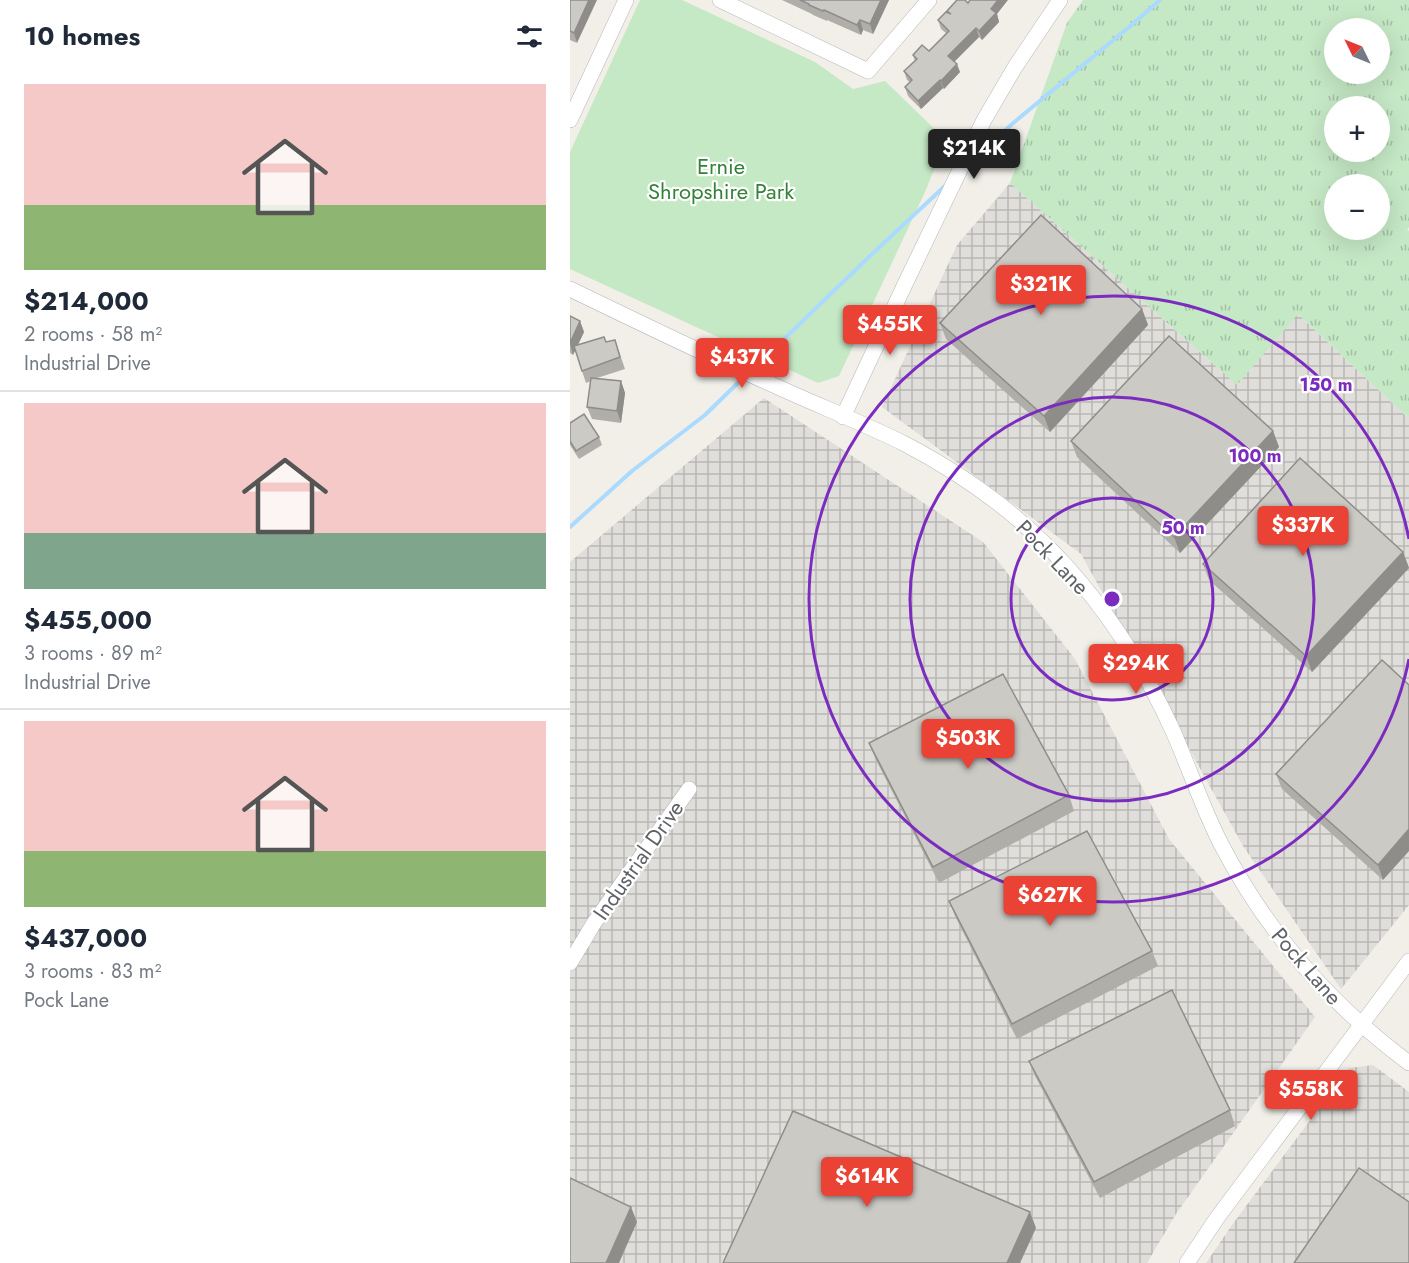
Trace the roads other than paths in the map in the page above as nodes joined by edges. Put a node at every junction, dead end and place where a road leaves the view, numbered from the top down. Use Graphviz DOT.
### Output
graph roads {
  1 [pos="626,0"];
  2 [pos="720,0"];
  3 [pos="929,0"];
  4 [pos="1060,0"];
  5 [pos="570,120"];
  6 [pos="570,290"];
  7 [pos="843,417"];
  8 [pos="689,789"];
  9 [pos="1409,961"];
  10 [pos="570,963"];
  11 [pos="1361,1025"];
  12 [pos="1409,1064"];
  13 [pos="1187,1263"];
  1 -- 5 [label="street"];
  2 -- 3 [label="street"];
  4 -- 7 [label="street"];
  6 -- 7 [label="street, Pock Lane"];
  7 -- 11 [label="street, Pock Lane"];
  8 -- 10 [label="street, Industrial Drive"];
  9 -- 11 [label="street"];
  11 -- 12 [label="street, Pock Lane"];
  11 -- 13 [label="street"];
}
